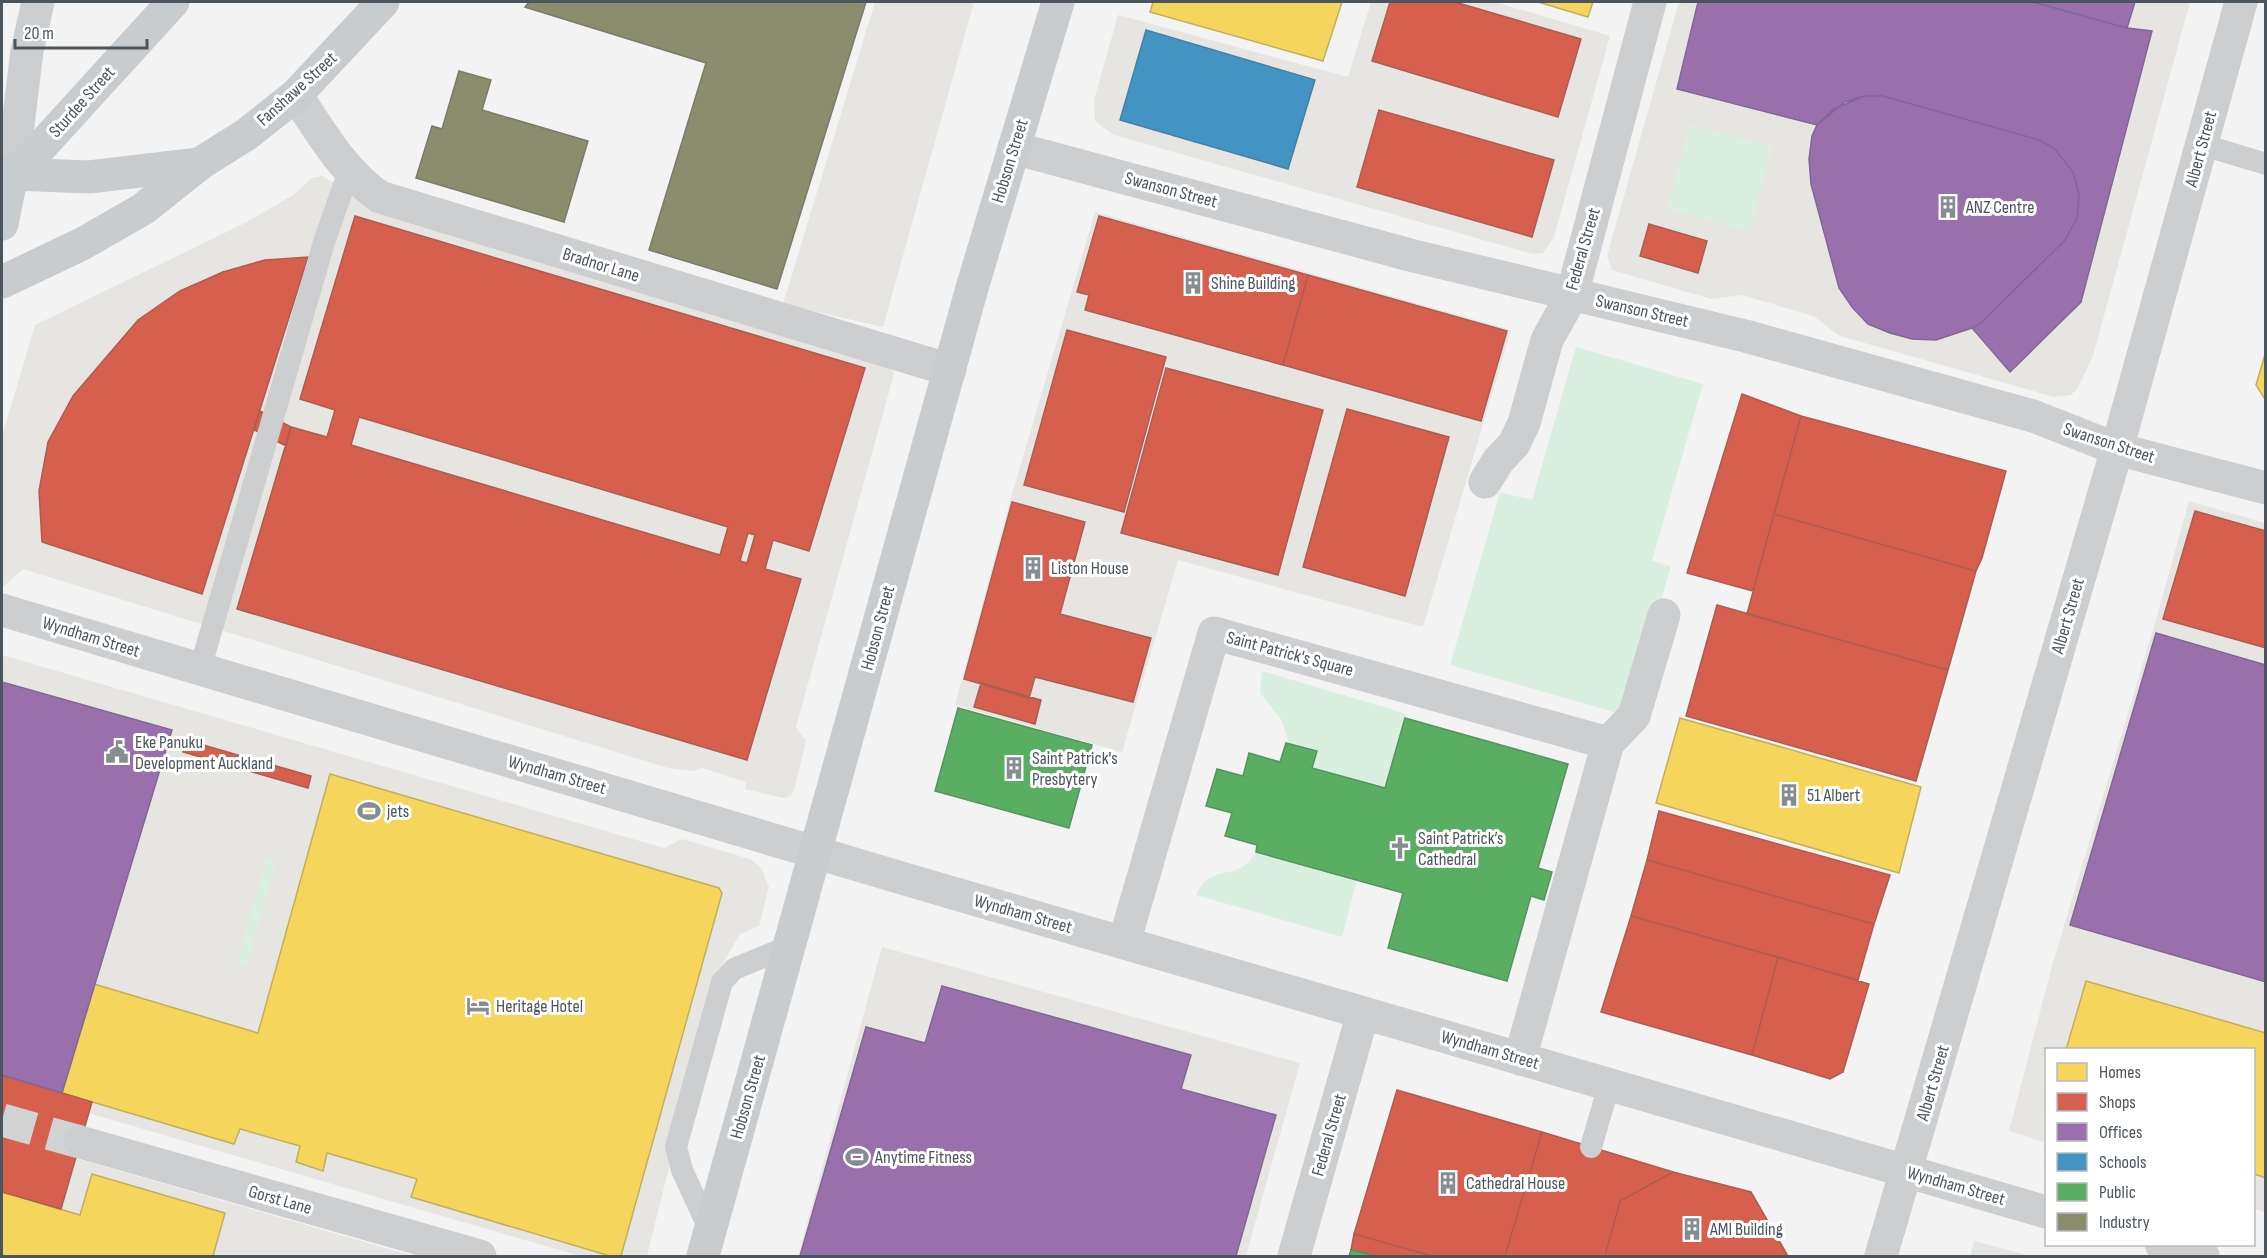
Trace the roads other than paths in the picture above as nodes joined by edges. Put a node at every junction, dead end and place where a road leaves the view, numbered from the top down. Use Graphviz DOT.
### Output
graph roads {
  1 [pos="38,2"];
  2 [pos="173,2"];
  3 [pos="383,2"];
  4 [pos="1058,2"];
  5 [pos="1650,2"];
  6 [pos="2241,2"];
  7 [pos="296,95"];
  8 [pos="2203,145"];
  9 [pos="1014,148"];
  10 [pos="201,163"];
  11 [pos="2265,165"];
  12 [pos="349,171"];
  13 [pos="7,176"];
  14 [pos="2,224"];
  15 [pos="2,282"];
  16 [pos="1572,295"];
  17 [pos="950,370"];
  18 [pos="2117,448"];
  19 [pos="1485,482"];
  20 [pos="2265,488"];
  21 [pos="2,610"];
  22 [pos="1664,615"];
  23 [pos="200,669"];
  24 [pos="1608,743"];
  25 [pos="817,852"];
  26 [pos="1124,943"];
  27 [pos="790,946"];
  28 [pos="1363,1013"];
  29 [pos="1520,1059"];
  30 [pos="1609,1085"];
  31 [pos="80,1142"];
  32 [pos="1591,1147"];
  33 [pos="1907,1172"];
  34 [pos="2045,1212"];
  35 [pos="706,1244"];
  36 [pos="2164,1246"];
  37 [pos="1889,1248"];
  38 [pos="480,1257"];
  39 [pos="1294,1257"];
  40 [pos="2203,1257"];
  1 -- 13 [label="street"];
  2 -- 13 [label="main road, Sturdee Street"];
  3 -- 7 [label="main road, Fanshawe Street"];
  4 -- 9 [label="main road, Hobson Street"];
  5 -- 16 [label="street, Federal Street"];
  6 -- 8 [label="street, Albert Street"];
  7 -- 10 [label="main road, Fanshawe Street"];
  7 -- 12 [label="street, Bradnor Lane"];
  8 -- 11 [label="lane"];
  8 -- 18 [label="street, Albert Street"];
  9 -- 16 [label="street, Swanson Street"];
  9 -- 17 [label="main road, Hobson Street"];
  10 -- 13 [label="main road, Fanshawe Street"];
  10 -- 15 [label="main road, Fanshawe Street"];
  12 -- 17 [label="street, Bradnor Lane"];
  12 -- 23 [label="lane"];
  13 -- 14 [label="main road"];
  16 -- 18 [label="street, Swanson Street"];
  16 -- 19 [label="street, Federal Street"];
  17 -- 25 [label="main road, Hobson Street"];
  18 -- 20 [label="street, Swanson Street"];
  18 -- 33 [label="street, Albert Street"];
  21 -- 23 [label="street, Wyndham Street"];
  22 -- 24 [label="street"];
  23 -- 25 [label="street, Wyndham Street"];
  24 -- 26 [label="street, Saint Patrick's Square"];
  24 -- 29 [label="street"];
  25 -- 26 [label="street, Wyndham Street"];
  25 -- 27 [label="main road, Hobson Street"];
  26 -- 28 [label="street, Wyndham Street"];
  27 -- 35 [label="main road, Hobson Street"];
  27 -- 35 [label="lane"];
  28 -- 29 [label="street, Wyndham Street"];
  28 -- 39 [label="street, Federal Street"];
  29 -- 30 [label="street, Wyndham Street"];
  30 -- 32 [label="lane"];
  30 -- 33 [label="street, Wyndham Street"];
  31 -- 38 [label="street, Gorst Lane"];
  33 -- 34 [label="street, Wyndham Street"];
  33 -- 37 [label="street, Albert Street"];
  36 -- 40 [label="street"];
}
